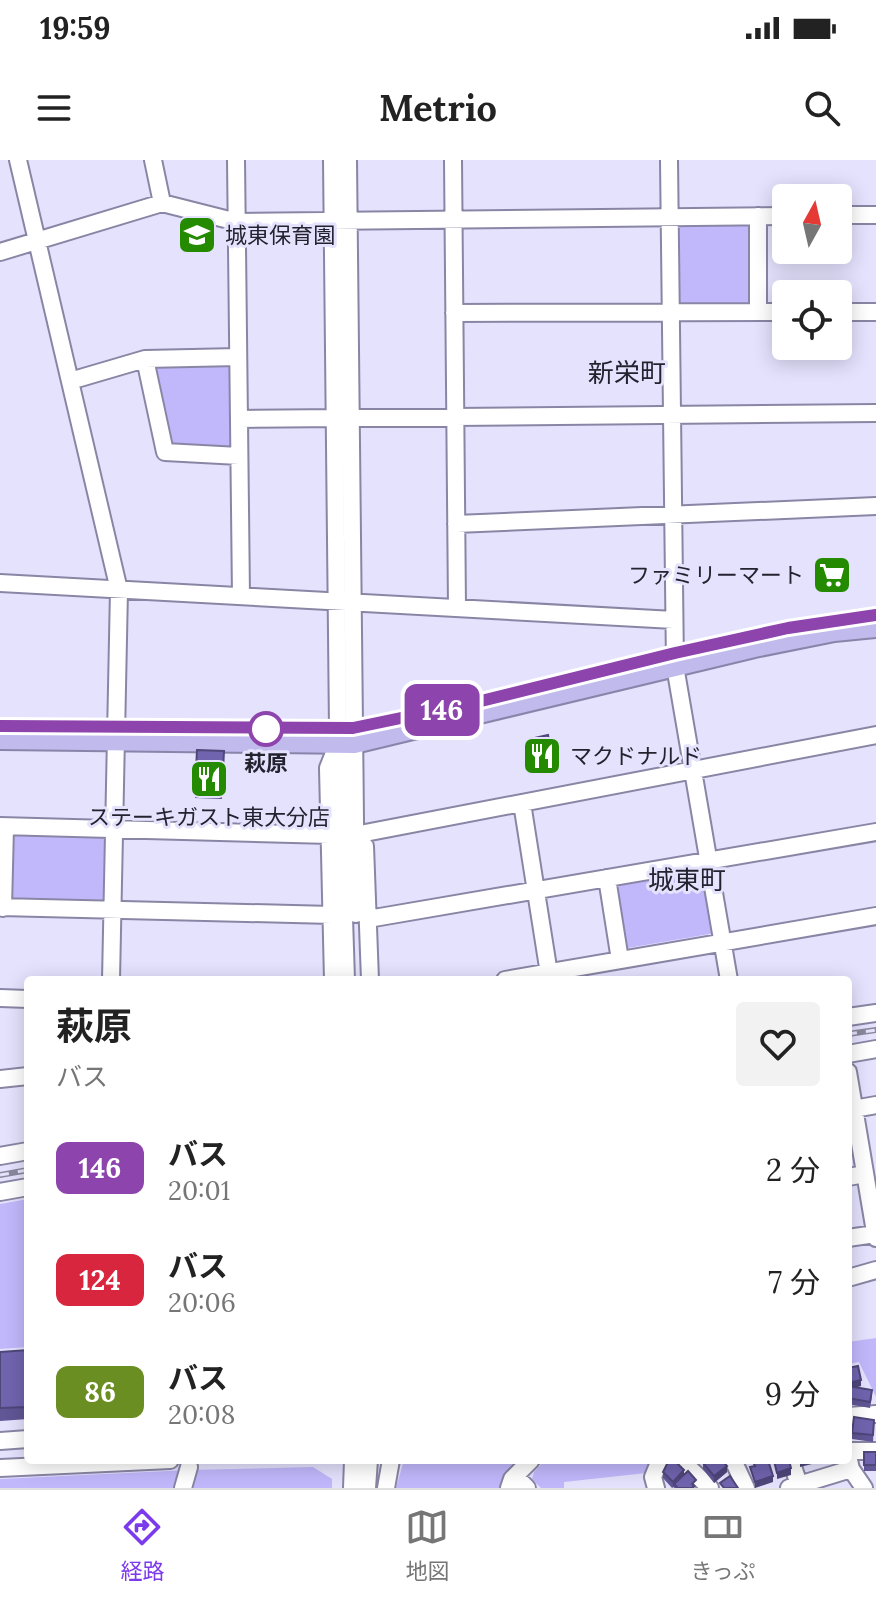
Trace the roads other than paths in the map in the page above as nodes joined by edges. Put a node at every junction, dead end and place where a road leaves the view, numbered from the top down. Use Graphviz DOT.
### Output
graph roads {
  1 [pos="18,160"];
  2 [pos="153,160"];
  3 [pos="236,160"];
  4 [pos="332,160"];
  5 [pos="348,160"];
  6 [pos="453,160"];
  7 [pos="669,160"];
  8 [pos="162,203"];
  9 [pos="852,215"];
  10 [pos="876,215"];
  11 [pos="758,216"];
  12 [pos="772,216"];
  13 [pos="669,217"];
  14 [pos="453,220"];
  15 [pos="341,221"];
  16 [pos="237,222"];
  17 [pos="37,240"];
  18 [pos="0,252"];
  19 [pos="758,312"];
  20 [pos="772,312"];
  21 [pos="852,312"];
  22 [pos="876,312"];
  23 [pos="454,313"];
  24 [pos="670,313"];
  25 [pos="238,357"];
  26 [pos="145,359"];
  27 [pos="70,381"];
  28 [pos="876,413"];
  29 [pos="671,415"];
  30 [pos="455,417"];
  31 [pos="343,418"];
  32 [pos="239,419"];
  33 [pos="239,456"];
  34 [pos="876,506"];
  35 [pos="672,515"];
  36 [pos="456,524"];
  37 [pos="0,583"];
  38 [pos="119,590"];
  39 [pos="241,596"];
  40 [pos="344,602"];
  41 [pos="457,608"];
  42 [pos="876,615"];
  43 [pos="674,620"];
  44 [pos="876,626"];
  45 [pos="675,659"];
  46 [pos="0,726"];
  47 [pos="116,734"];
  48 [pos="346,735"];
  49 [pos="876,735"];
  50 [pos="0,738"];
  51 [pos="693,771"];
  52 [pos="522,803"];
  53 [pos="2,826"];
  54 [pos="114,829"];
  55 [pos="876,832"];
  56 [pos="365,833"];
  57 [pos="330,835"];
  58 [pos="709,860"];
  59 [pos="607,878"];
  60 [pos="536,890"];
  61 [pos="350,896"];
  62 [pos="1,908"];
  63 [pos="113,910"];
  64 [pos="332,915"];
  65 [pos="876,916"];
  66 [pos="368,919"];
  67 [pos="723,943"];
  68 [pos="620,960"];
  69 [pos="111,976"];
  70 [pos="333,976"];
  71 [pos="346,976"];
  72 [pos="357,976"];
  73 [pos="370,976"];
  74 [pos="550,976"];
  75 [pos="728,976"];
  76 [pos="0,998"];
  77 [pos="24,999"];
  78 [pos="876,1013"];
  79 [pos="852,1016"];
  80 [pos="876,1049"];
  81 [pos="852,1053"];
  82 [pos="24,1076"];
  83 [pos="0,1079"];
  84 [pos="876,1105"];
  85 [pos="852,1109"];
  86 [pos="852,1120"];
  87 [pos="24,1152"];
  88 [pos="0,1156"];
  89 [pos="857,1175"];
  90 [pos="24,1188"];
  91 [pos="0,1192"];
  92 [pos="874,1215"];
  93 [pos="876,1236"];
  94 [pos="852,1238"];
  95 [pos="876,1270"];
  96 [pos="852,1277"];
  97 [pos="876,1414"];
  98 [pos="852,1416"];
  99 [pos="24,1439"];
  100 [pos="0,1441"];
  101 [pos="876,1451"];
  102 [pos="852,1458"];
  103 [pos="85,1464"];
  104 [pos="353,1464"];
  105 [pos="369,1464"];
  106 [pos="390,1464"];
  107 [pos="528,1464"];
  108 [pos="658,1464"];
  109 [pos="685,1464"];
  110 [pos="735,1464"];
  111 [pos="791,1464"];
  112 [pos="839,1464"];
  113 [pos="852,1464"];
  114 [pos="189,1467"];
  115 [pos="0,1468"];
  116 [pos="512,1482"];
  117 [pos="794,1486"];
  118 [pos="183,1488"];
  119 [pos="352,1488"];
  120 [pos="367,1488"];
  121 [pos="386,1488"];
  122 [pos="527,1488"];
  123 [pos="656,1488"];
  124 [pos="710,1488"];
  125 [pos="746,1488"];
  126 [pos="864,1488"];
  1 -- 17 [label="street"];
  2 -- 8 [label="street"];
  3 -- 16 [label="street"];
  4 -- 15 [label="street"];
  5 -- 15 [label="street"];
  6 -- 14 [label="street"];
  7 -- 13 [label="street"];
  8 -- 16 [label="street"];
  8 -- 17 [label="street"];
  9 -- 10 [label="street"];
  11 -- 12 [label="street"];
  11 -- 13 [label="street"];
  11 -- 19 [label="street"];
  13 -- 14 [label="street"];
  13 -- 24 [label="street"];
  14 -- 15 [label="street"];
  14 -- 23 [label="street"];
  15 -- 16 [label="street"];
  15 -- 31 [label="street"];
  16 -- 25 [label="street"];
  17 -- 18 [label="street"];
  17 -- 27 [label="street"];
  19 -- 20 [label="street"];
  19 -- 24 [label="street"];
  21 -- 22 [label="street"];
  23 -- 24 [label="street"];
  23 -- 30 [label="street"];
  24 -- 29 [label="street"];
  25 -- 26 [label="street"];
  25 -- 32 [label="street"];
  26 -- 27 [label="street"];
  26 -- 33 [label="street"];
  27 -- 38 [label="street"];
  28 -- 29 [label="street"];
  29 -- 30 [label="street"];
  29 -- 35 [label="street"];
  30 -- 31 [label="street"];
  30 -- 36 [label="street"];
  31 -- 32 [label="street"];
  31 -- 40 [label="street"];
  32 -- 33 [label="street"];
  33 -- 39 [label="street"];
  34 -- 35 [label="street"];
  35 -- 36 [label="street"];
  35 -- 43 [label="street"];
  36 -- 41 [label="street"];
  37 -- 38 [label="street"];
  38 -- 39 [label="street"];
  38 -- 47 [label="street"];
  39 -- 40 [label="street"];
  40 -- 41 [label="street"];
  40 -- 48 [label="street"];
  41 -- 43 [label="street"];
  42 -- 45 [label="highway"];
  43 -- 45 [label="street"];
  44 -- 45 [label="highway"];
  45 -- 48 [label="highway"];
  45 -- 51 [label="street"];
  46 -- 47 [label="highway"];
  47 -- 48 [label="highway"];
  47 -- 50 [label="highway"];
  47 -- 54 [label="street"];
  48 -- 56 [label="street"];
  48 -- 57 [label="street"];
  48 -- 61 [label="street"];
  49 -- 51 [label="street"];
  51 -- 52 [label="street"];
  51 -- 58 [label="street"];
  52 -- 56 [label="street"];
  52 -- 60 [label="street"];
  53 -- 54 [label="street"];
  53 -- 62 [label="street"];
  54 -- 57 [label="street"];
  54 -- 63 [label="street"];
  55 -- 58 [label="street"];
  56 -- 66 [label="street"];
  57 -- 64 [label="street"];
  58 -- 59 [label="street"];
  58 -- 67 [label="street"];
  59 -- 60 [label="street"];
  59 -- 68 [label="street"];
  60 -- 66 [label="street"];
  60 -- 74 [label="street"];
  61 -- 71 [label="street"];
  61 -- 72 [label="street"];
  62 -- 63 [label="street"];
  63 -- 64 [label="street"];
  63 -- 69 [label="street"];
  64 -- 70 [label="street"];
  65 -- 67 [label="street"];
  66 -- 73 [label="street"];
  67 -- 68 [label="street"];
  67 -- 75 [label="street"];
  68 -- 74 [label="street"];
  76 -- 77 [label="street"];
  78 -- 79 [label="street"];
  80 -- 81 [label="street"];
  82 -- 83 [label="street"];
  84 -- 85 [label="street"];
  86 -- 89 [label="street"];
  87 -- 88 [label="street"];
  89 -- 92 [label="street"];
  90 -- 91 [label="street"];
  92 -- 93 [label="street"];
  93 -- 94 [label="street"];
  95 -- 96 [label="street"];
  97 -- 98 [label="street"];
  99 -- 100 [label="street"];
  101 -- 102 [label="street"];
  103 -- 115 [label="street"];
  104 -- 119 [label="street"];
  105 -- 120 [label="street"];
  106 -- 121 [label="street"];
  107 -- 116 [label="street"];
  108 -- 123 [label="street"];
  109 -- 124 [label="street"];
  110 -- 125 [label="street"];
  111 -- 117 [label="street"];
  112 -- 117 [label="street"];
  113 -- 126 [label="street"];
  114 -- 118 [label="street"];
  116 -- 122 [label="street"];
}
